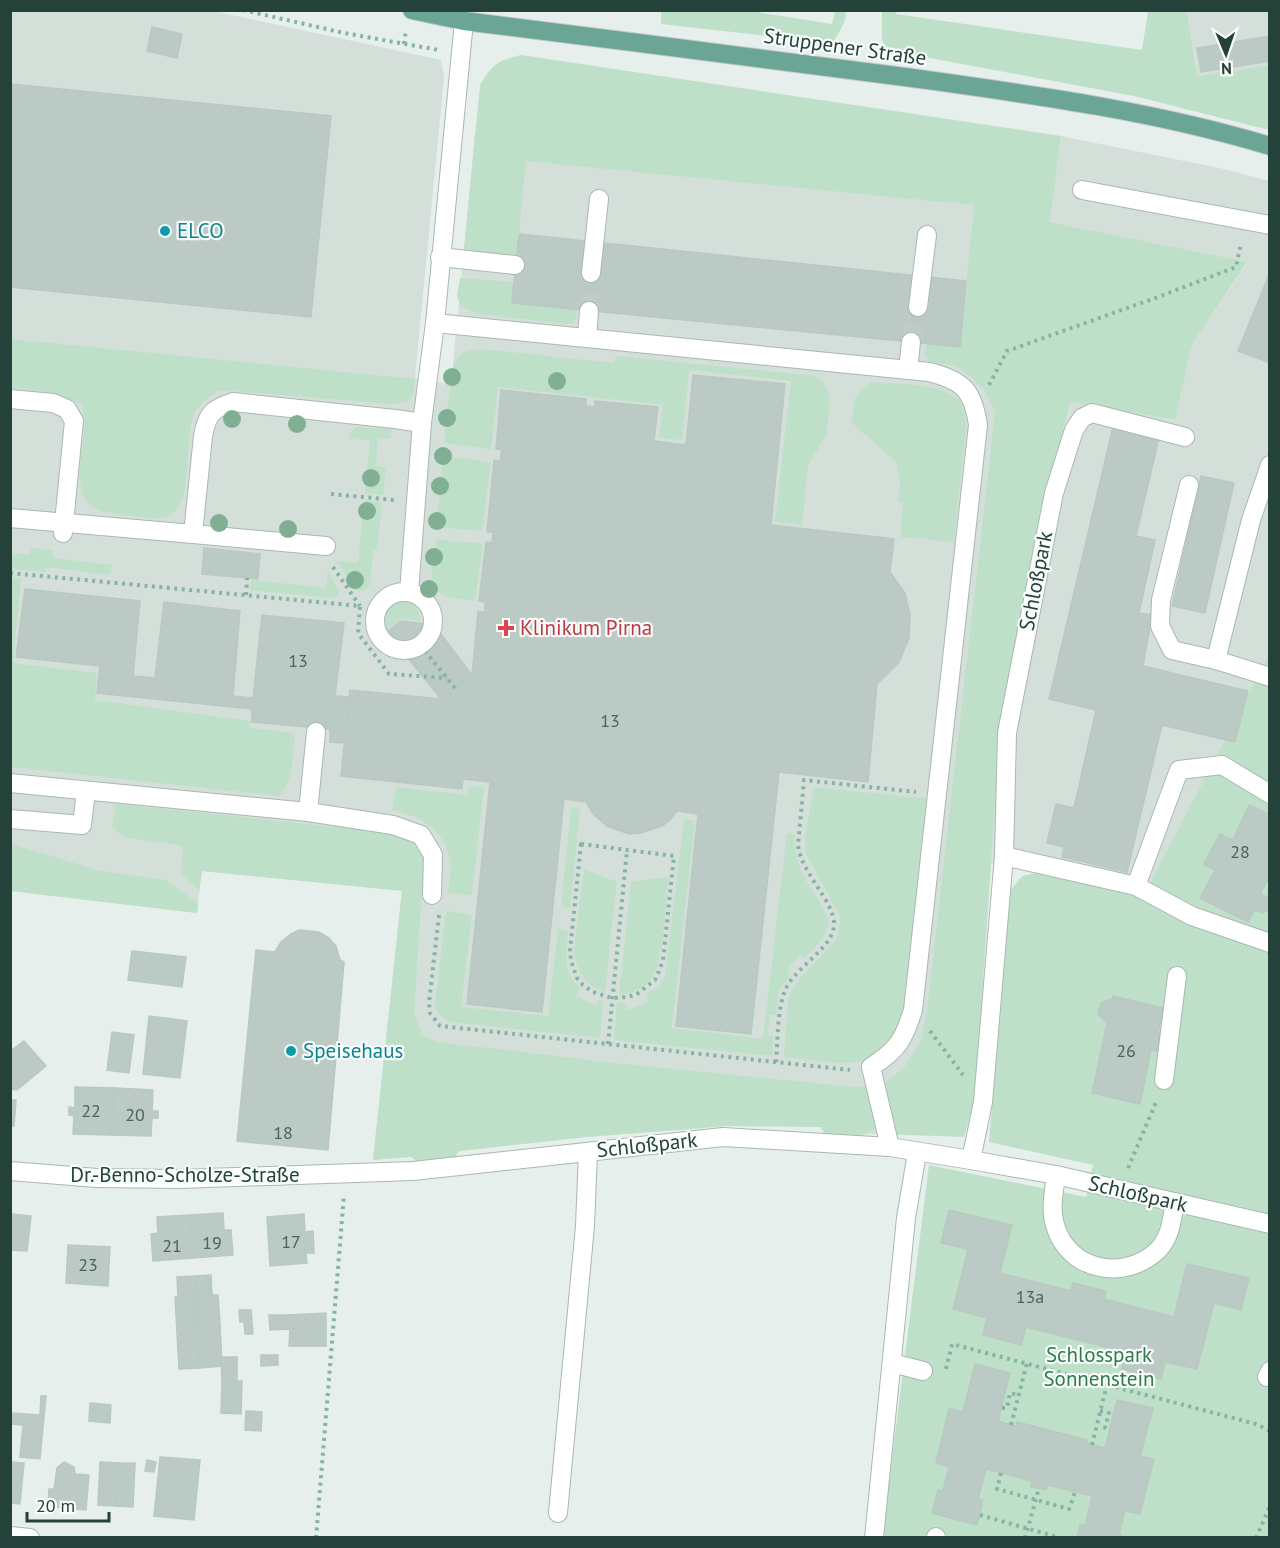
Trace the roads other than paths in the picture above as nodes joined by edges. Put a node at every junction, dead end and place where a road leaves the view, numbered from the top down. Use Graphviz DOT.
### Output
graph roads {
  1 [pos="412,10"];
  2 [pos="464,21"];
  3 [pos="1269,146"];
  4 [pos="1082,190"];
  5 [pos="599,199"];
  6 [pos="1269,225"];
  7 [pos="927,235"];
  8 [pos="440,257"];
  9 [pos="515,265"];
  10 [pos="591,273"];
  11 [pos="918,307"];
  12 [pos="589,311"];
  13 [pos="435,323"];
  14 [pos="587,338"];
  15 [pos="911,342"];
  16 [pos="908,370"];
  17 [pos="10,399"];
  18 [pos="422,423"];
  19 [pos="1185,437"];
  20 [pos="1269,465"];
  21 [pos="1189,485"];
  22 [pos="10,518"];
  23 [pos="63,528"];
  24 [pos="194,534"];
  25 [pos="326,546"];
  26 [pos="409,592"];
  27 [pos="1216,660"];
  28 [pos="1269,677"];
  29 [pos="315,732"];
  30 [pos="10,783"];
  31 [pos="86,791"];
  32 [pos="1269,794"];
  33 [pos="308,812"];
  34 [pos="10,819"];
  35 [pos="1004,856"];
  36 [pos="1136,886"];
  37 [pos="432,895"];
  38 [pos="1269,943"];
  39 [pos="1177,976"];
  40 [pos="1164,1080"];
  41 [pos="890,1147"];
  42 [pos="588,1152"];
  43 [pos="917,1152"];
  44 [pos="971,1160"];
  45 [pos="10,1171"];
  46 [pos="323,1174"];
  47 [pos="1056,1175"];
  48 [pos="1175,1202"];
  49 [pos="1269,1224"];
  50 [pos="892,1363"];
  51 [pos="923,1371"];
  52 [pos="558,1513"];
  53 [pos="10,1536"];
  54 [pos="30,1538"];
  55 [pos="874,1538"];
  1 -- 2 [label="main road, Struppener Straße"];
  2 -- 3 [label="main road, Struppener Straße"];
  2 -- 8 [label="street"];
  4 -- 6 [label="street"];
  5 -- 10 [label="street"];
  7 -- 11 [label="street"];
  8 -- 9 [label="street"];
  8 -- 13 [label="street"];
  12 -- 14 [label="street"];
  13 -- 14 [label="street"];
  13 -- 18 [label="street"];
  14 -- 16 [label="street"];
  15 -- 16 [label="street"];
  16 -- 41 [label="street"];
  17 -- 23 [label="street"];
  18 -- 24 [label="street"];
  18 -- 26 [label="street"];
  19 -- 35 [label="street, Schloßpark"];
  20 -- 27 [label="street"];
  21 -- 27 [label="street"];
  22 -- 23 [label="street"];
  23 -- 24 [label="street"];
  24 -- 25 [label="street"];
  26 -- 26 [label="street"];
  27 -- 28 [label="street"];
  29 -- 33 [label="street"];
  30 -- 31 [label="street"];
  31 -- 33 [label="street"];
  31 -- 34 [label="street"];
  32 -- 36 [label="street"];
  33 -- 37 [label="street"];
  35 -- 36 [label="street"];
  35 -- 44 [label="street, Schloßpark"];
  36 -- 38 [label="street"];
  39 -- 40 [label="street"];
  41 -- 42 [label="street, Schloßpark"];
  41 -- 43 [label="street, Schloßpark"];
  42 -- 46 [label="street, Schloßpark"];
  42 -- 52 [label="street"];
  43 -- 44 [label="street, Schloßpark"];
  43 -- 50 [label="street"];
  44 -- 47 [label="street, Schloßpark"];
  45 -- 46 [label="street, Dr.-Benno-Scholze-Straße"];
  47 -- 48 [label="street, Schloßpark"];
  47 -- 48 [label="street"];
  48 -- 49 [label="street, Schloßpark"];
  50 -- 51 [label="street"];
  50 -- 55 [label="street"];
  53 -- 54 [label="street"];
}
